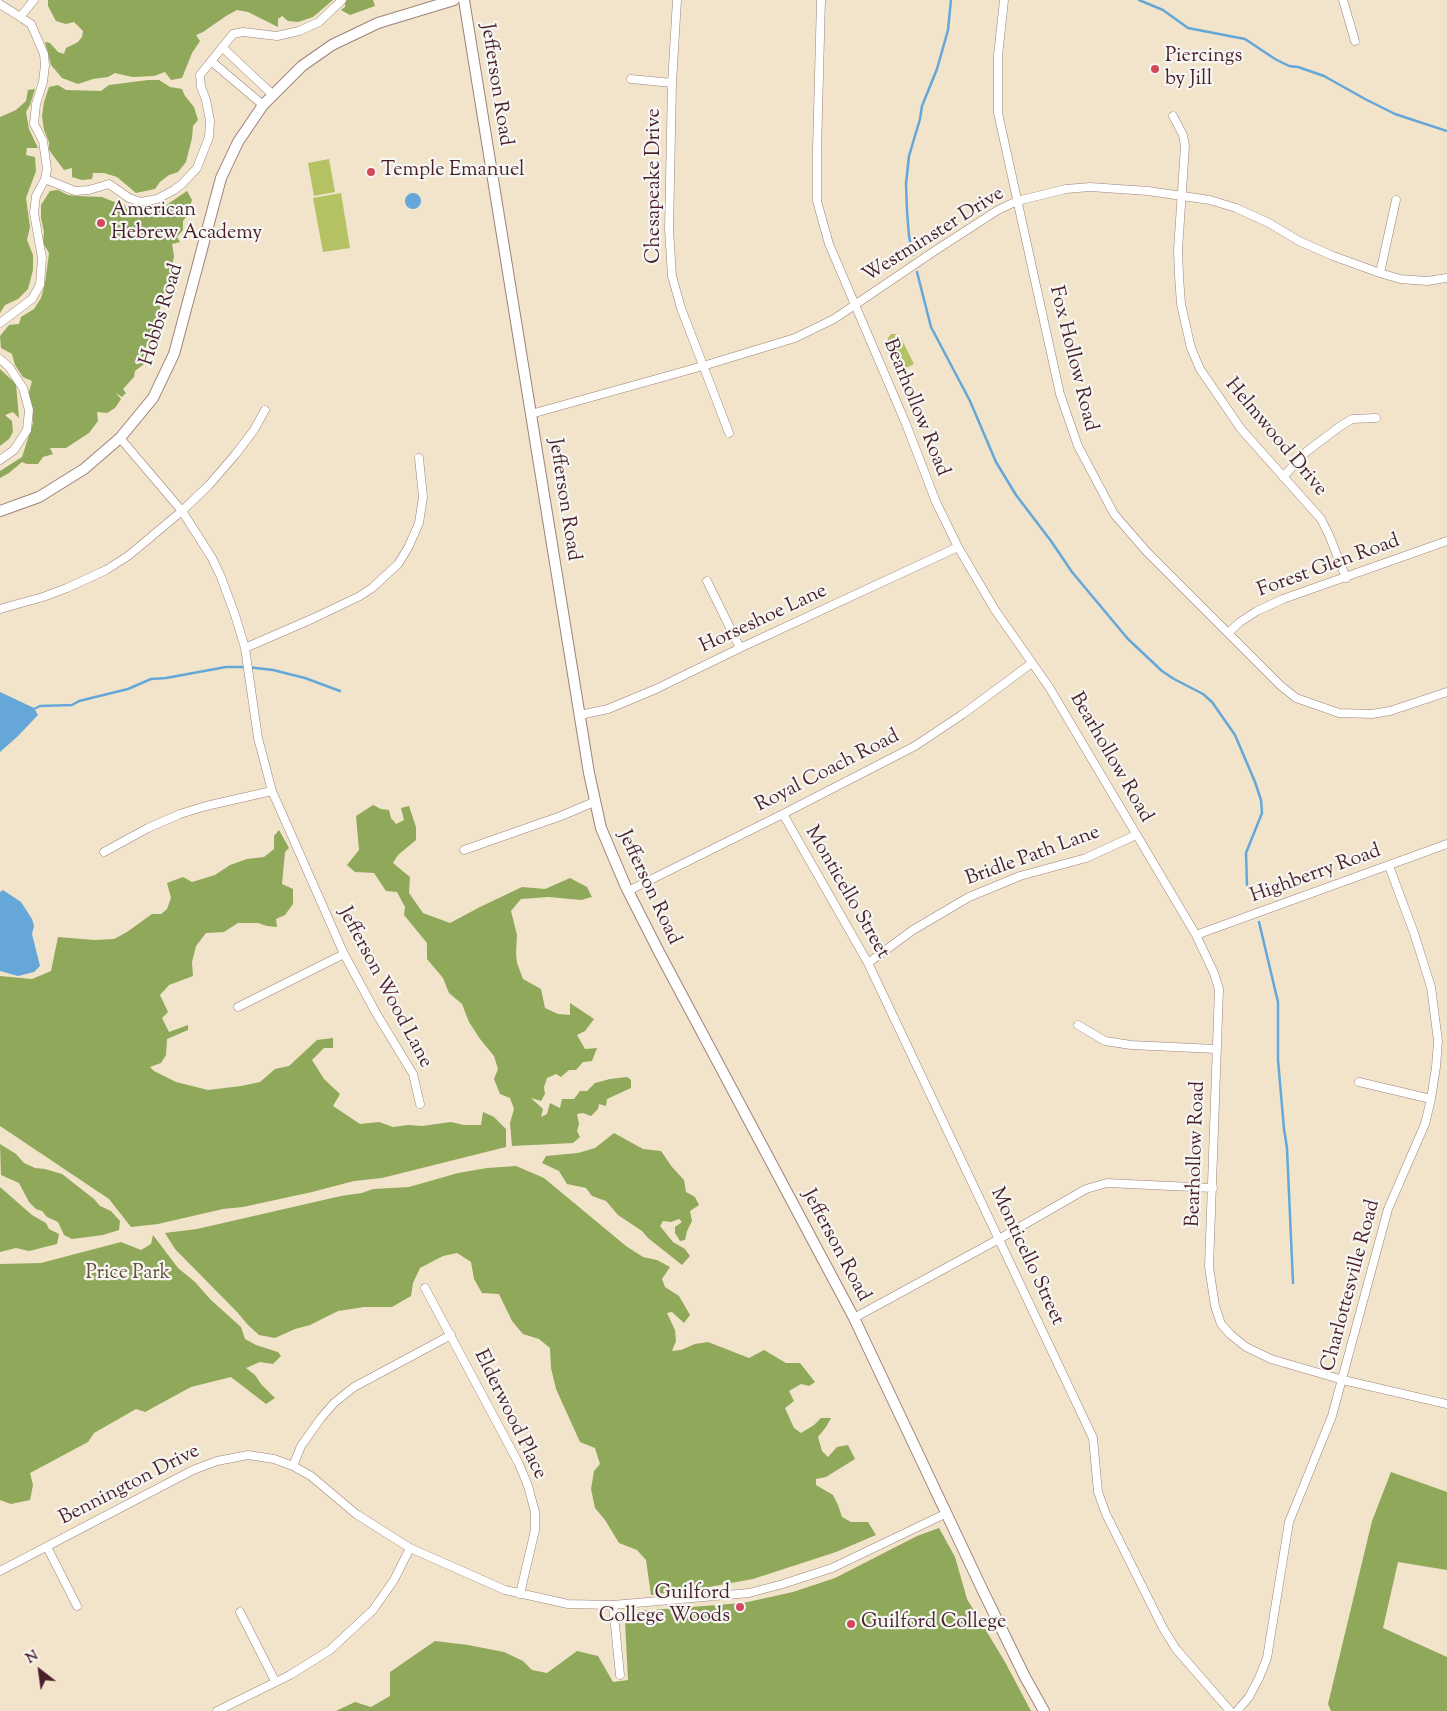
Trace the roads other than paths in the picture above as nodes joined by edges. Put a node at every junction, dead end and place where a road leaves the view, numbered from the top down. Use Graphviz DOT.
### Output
graph roads {
  1 [pos="34,0"];
  2 [pos="342,0"];
  3 [pos="454,0"];
  4 [pos="464,0"];
  5 [pos="677,0"];
  6 [pos="821,0"];
  7 [pos="1004,0"];
  8 [pos="1344,0"];
  9 [pos="0,4"];
  10 [pos="20,17"];
  11 [pos="1355,40"];
  12 [pos="222,47"];
  13 [pos="211,61"];
  14 [pos="631,79"];
  15 [pos="672,83"];
  16 [pos="273,95"];
  17 [pos="264,105"];
  18 [pos="1173,116"];
  19 [pos="45,179"];
  20 [pos="1182,197"];
  21 [pos="1396,200"];
  22 [pos="1018,201"];
  23 [pos="1380,273"];
  24 [pos="1447,278"];
  25 [pos="856,305"];
  26 [pos="0,323"];
  27 [pos="0,359"];
  28 [pos="703,366"];
  29 [pos="265,410"];
  30 [pos="531,414"];
  31 [pos="1376,418"];
  32 [pos="729,433"];
  33 [pos="120,438"];
  34 [pos="419,458"];
  35 [pos="0,460"];
  36 [pos="1283,477"];
  37 [pos="0,511"];
  38 [pos="182,511"];
  39 [pos="1447,541"];
  40 [pos="958,548"];
  41 [pos="1346,578"];
  42 [pos="706,581"];
  43 [pos="0,609"];
  44 [pos="1228,633"];
  45 [pos="245,648"];
  46 [pos="740,648"];
  47 [pos="1032,663"];
  48 [pos="1447,692"];
  49 [pos="580,715"];
  50 [pos="272,792"];
  51 [pos="594,802"];
  52 [pos="783,814"];
  53 [pos="1136,835"];
  54 [pos="1447,844"];
  55 [pos="464,850"];
  56 [pos="104,852"];
  57 [pos="1389,866"];
  58 [pos="628,892"];
  59 [pos="1196,935"];
  60 [pos="344,954"];
  61 [pos="868,963"];
  62 [pos="238,1007"];
  63 [pos="1078,1025"];
  64 [pos="1216,1049"];
  65 [pos="1359,1082"];
  66 [pos="1431,1099"];
  67 [pos="420,1104"];
  68 [pos="1213,1188"];
  69 [pos="999,1239"];
  70 [pos="425,1288"];
  71 [pos="854,1318"];
  72 [pos="451,1334"];
  73 [pos="1343,1380"];
  74 [pos="1447,1404"];
  75 [pos="293,1466"];
  76 [pos="947,1513"];
  77 [pos="47,1547"];
  78 [pos="410,1548"];
  79 [pos="0,1571"];
  80 [pos="520,1594"];
  81 [pos="613,1605"];
  82 [pos="77,1606"];
  83 [pos="240,1612"];
  84 [pos="620,1674"];
  85 [pos="276,1681"];
  86 [pos="217,1711"];
  87 [pos="1044,1711"];
  88 [pos="1230,1711"];
  89 [pos="1237,1711"];
  1 -- 10 [label="street"];
  2 -- 12 [label="street"];
  3 -- 16 [label="street, Hobbs Road"];
  4 -- 30 [label="street, Jefferson Road"];
  5 -- 15 [label="street, Chesapeake Drive"];
  6 -- 25 [label="street, Bearhollow Road"];
  7 -- 22 [label="street, Fox Hollow Road"];
  8 -- 11 [label="street"];
  9 -- 10 [label="street"];
  10 -- 19 [label="street"];
  12 -- 13 [label="street"];
  12 -- 16 [label="street"];
  13 -- 17 [label="street"];
  13 -- 19 [label="street"];
  14 -- 15 [label="street"];
  15 -- 28 [label="street, Chesapeake Drive"];
  16 -- 17 [label="street, Hobbs Road"];
  17 -- 33 [label="street, Hobbs Road"];
  18 -- 20 [label="street, Helmwood Drive"];
  19 -- 26 [label="street"];
  20 -- 22 [label="street, Westminster Drive"];
  20 -- 23 [label="street, Westminster Drive"];
  20 -- 36 [label="street, Helmwood Drive"];
  21 -- 23 [label="street"];
  22 -- 25 [label="street, Westminster Drive"];
  22 -- 44 [label="street, Fox Hollow Road"];
  23 -- 24 [label="street, Westminster Drive"];
  25 -- 28 [label="street, Westminster Drive"];
  25 -- 40 [label="street, Bearhollow Road"];
  27 -- 35 [label="street"];
  28 -- 30 [label="street, Westminster Drive"];
  28 -- 32 [label="street, Chesapeake Drive"];
  29 -- 38 [label="street"];
  30 -- 49 [label="street, Jefferson Road"];
  31 -- 36 [label="street"];
  33 -- 37 [label="street, Hobbs Road"];
  33 -- 38 [label="street"];
  34 -- 45 [label="street"];
  36 -- 41 [label="street, Helmwood Drive"];
  38 -- 43 [label="street"];
  38 -- 45 [label="street"];
  39 -- 41 [label="street, Forest Glen Road"];
  40 -- 46 [label="street, Horseshoe Lane"];
  40 -- 47 [label="street, Bearhollow Road"];
  41 -- 44 [label="street, Forest Glen Road"];
  42 -- 46 [label="street"];
  44 -- 48 [label="street, Fox Hollow Road"];
  45 -- 50 [label="street"];
  46 -- 49 [label="street, Horseshoe Lane"];
  47 -- 52 [label="street, Royal Coach Road"];
  47 -- 53 [label="street, Bearhollow Road"];
  49 -- 51 [label="street, Jefferson Road"];
  50 -- 56 [label="street"];
  50 -- 60 [label="street, Jefferson Wood Lane"];
  51 -- 55 [label="street"];
  51 -- 58 [label="street, Jefferson Road"];
  52 -- 58 [label="street, Royal Coach Road"];
  52 -- 61 [label="street, Monticello Street"];
  53 -- 59 [label="street, Bearhollow Road"];
  53 -- 61 [label="street, Bridle Path Lane"];
  54 -- 57 [label="street, Highberry Road"];
  57 -- 59 [label="street, Highberry Road"];
  57 -- 66 [label="street, Charlottesville Road"];
  58 -- 71 [label="street, Jefferson Road"];
  59 -- 64 [label="street, Bearhollow Road"];
  60 -- 62 [label="street"];
  60 -- 67 [label="street, Jefferson Wood Lane"];
  61 -- 69 [label="street, Monticello Street"];
  63 -- 64 [label="street"];
  64 -- 68 [label="street, Bearhollow Road"];
  65 -- 66 [label="street"];
  66 -- 73 [label="street, Charlottesville Road"];
  68 -- 69 [label="street"];
  68 -- 73 [label="street, Bearhollow Road"];
  69 -- 71 [label="street"];
  69 -- 88 [label="street, Monticello Street"];
  70 -- 72 [label="street, Elderwood Place"];
  71 -- 76 [label="street, Jefferson Road"];
  72 -- 75 [label="street"];
  72 -- 80 [label="street, Elderwood Place"];
  73 -- 74 [label="street, Bearhollow Road"];
  73 -- 89 [label="street, Charlottesville Road"];
  75 -- 77 [label="street, Bennington Drive"];
  75 -- 78 [label="street, Bennington Drive"];
  76 -- 81 [label="street, Bennington Drive"];
  76 -- 87 [label="street, Jefferson Road"];
  77 -- 79 [label="street, Bennington Drive"];
  77 -- 82 [label="street"];
  78 -- 80 [label="street, Bennington Drive"];
  78 -- 85 [label="street"];
  80 -- 81 [label="street, Bennington Drive"];
  81 -- 84 [label="street"];
  83 -- 85 [label="street"];
  85 -- 86 [label="street"];
}
